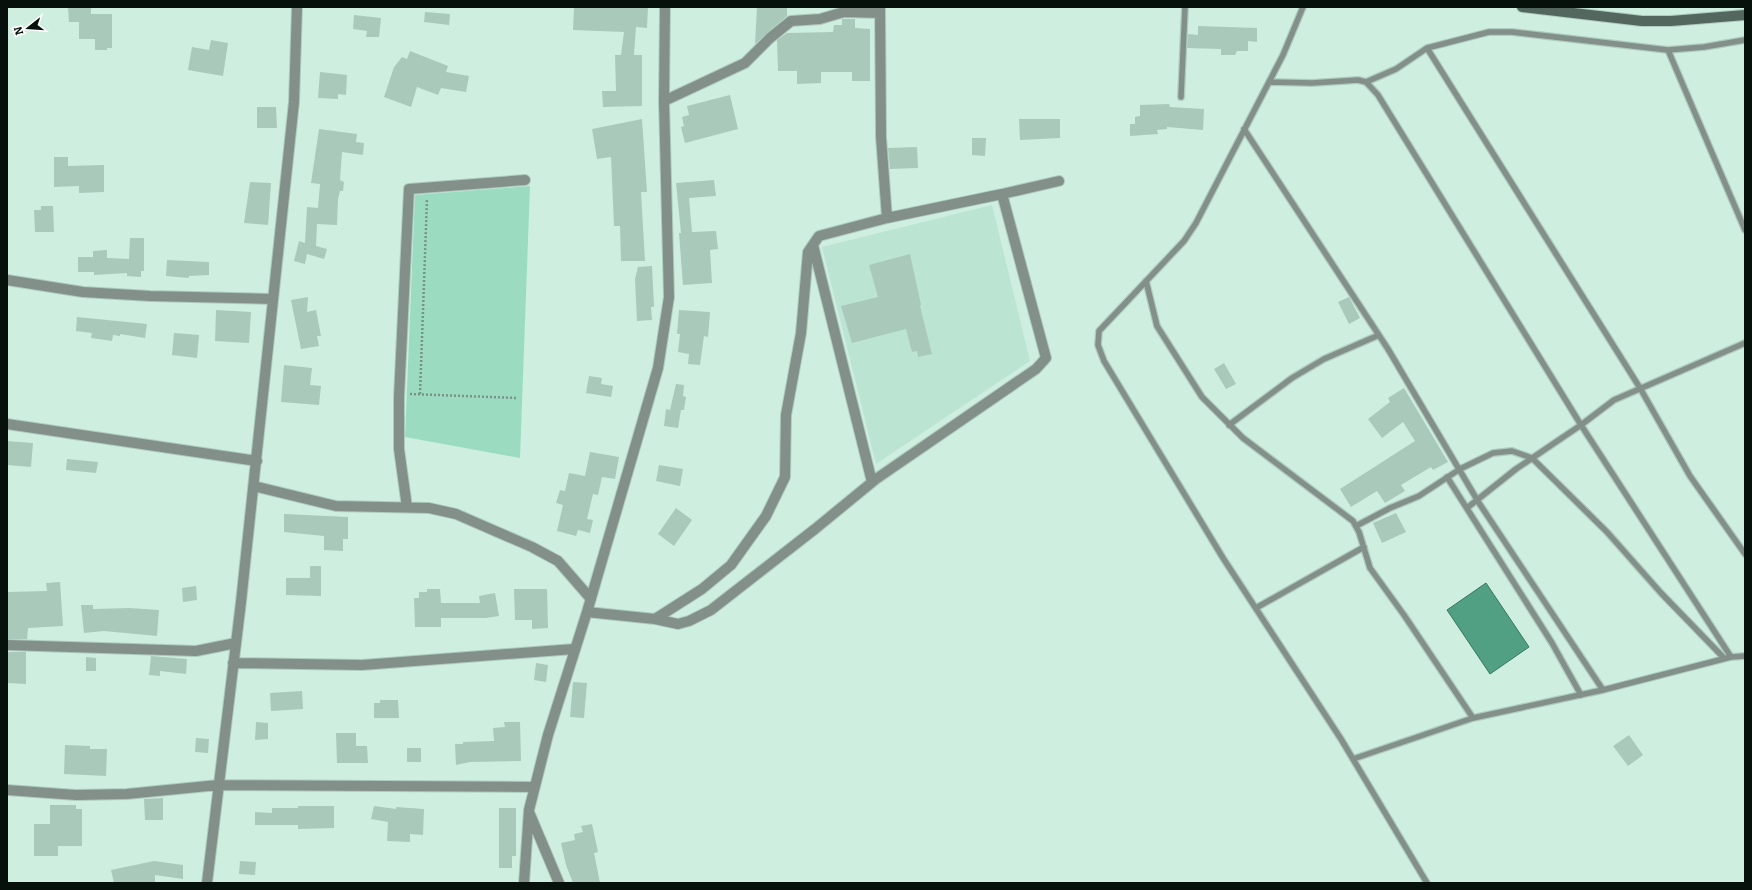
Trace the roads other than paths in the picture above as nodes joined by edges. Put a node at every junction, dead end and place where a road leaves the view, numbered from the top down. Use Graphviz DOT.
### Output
graph roads {
  1 [pos="297,7"];
  2 [pos="665,7"];
  3 [pos="1185,7"];
  4 [pos="1303,7"];
  5 [pos="1522,7"];
  6 [pos="1534,8"];
  7 [pos="880,10"];
  8 [pos="1745,15"];
  9 [pos="1745,40"];
  10 [pos="1427,48"];
  11 [pos="1668,50"];
  12 [pos="1269,82"];
  13 [pos="1366,82"];
  14 [pos="1180,97"];
  15 [pos="664,101"];
  16 [pos="1244,129"];
  17 [pos="525,180"];
  18 [pos="1059,181"];
  19 [pos="1002,194"];
  20 [pos="887,218"];
  21 [pos="1745,230"];
  22 [pos="813,245"];
  23 [pos="7,280"];
  24 [pos="1146,281"];
  25 [pos="272,299"];
  26 [pos="1379,335"];
  27 [pos="1745,344"];
  28 [pos="1640,388"];
  29 [pos="7,424"];
  30 [pos="1229,425"];
  31 [pos="1581,425"];
  32 [pos="1532,458"];
  33 [pos="257,461"];
  34 [pos="1460,469"];
  35 [pos="1447,477"];
  36 [pos="872,482"];
  37 [pos="254,486"];
  38 [pos="1478,500"];
  39 [pos="407,507"];
  40 [pos="1467,508"];
  41 [pos="1356,526"];
  42 [pos="1364,547"];
  43 [pos="1745,554"];
  44 [pos="591,599"];
  45 [pos="1256,608"];
  46 [pos="587,612"];
  47 [pos="655,619"];
  48 [pos="236,643"];
  49 [pos="7,645"];
  50 [pos="574,649"];
  51 [pos="1745,656"];
  52 [pos="1731,657"];
  53 [pos="1724,658"];
  54 [pos="233,663"];
  55 [pos="1603,690"];
  56 [pos="1581,694"];
  57 [pos="1473,718"];
  58 [pos="1353,759"];
  59 [pos="218,785"];
  60 [pos="535,787"];
  61 [pos="7,790"];
  62 [pos="529,810"];
  63 [pos="206,883"];
  64 [pos="524,883"];
  65 [pos="560,883"];
  66 [pos="1427,883"];
  1 -- 25 [label="street"];
  2 -- 15 [label="street"];
  3 -- 14 [label="lane"];
  4 -- 12 [label="lane"];
  5 -- 6 [label="main road"];
  6 -- 8 [label="main road"];
  7 -- 15 [label="street"];
  7 -- 20 [label="street"];
  9 -- 11 [label="lane"];
  10 -- 11 [label="lane"];
  10 -- 13 [label="lane"];
  10 -- 28 [label="lane"];
  11 -- 21 [label="lane"];
  12 -- 13 [label="lane"];
  12 -- 16 [label="lane"];
  13 -- 31 [label="lane"];
  15 -- 44 [label="street"];
  16 -- 24 [label="lane"];
  16 -- 26 [label="lane"];
  17 -- 39 [label="street"];
  18 -- 19 [label="street"];
  19 -- 20 [label="street"];
  19 -- 36 [label="street"];
  20 -- 22 [label="street"];
  22 -- 36 [label="street"];
  22 -- 47 [label="street"];
  23 -- 25 [label="street"];
  24 -- 30 [label="lane"];
  24 -- 45 [label="lane"];
  25 -- 33 [label="street"];
  26 -- 30 [label="lane"];
  26 -- 34 [label="lane"];
  27 -- 28 [label="lane"];
  28 -- 31 [label="lane"];
  28 -- 43 [label="lane"];
  29 -- 33 [label="street"];
  30 -- 41 [label="lane"];
  31 -- 32 [label="lane"];
  31 -- 52 [label="lane"];
  32 -- 34 [label="lane"];
  32 -- 38 [label="lane"];
  32 -- 53 [label="lane"];
  33 -- 37 [label="street"];
  34 -- 35 [label="lane"];
  34 -- 38 [label="lane"];
  35 -- 40 [label="lane"];
  35 -- 41 [label="lane"];
  36 -- 47 [label="street"];
  37 -- 39 [label="street"];
  37 -- 48 [label="street"];
  38 -- 40 [label="lane"];
  38 -- 55 [label="lane"];
  39 -- 44 [label="street"];
  40 -- 56 [label="lane"];
  41 -- 42 [label="lane"];
  42 -- 45 [label="lane"];
  42 -- 57 [label="lane"];
  44 -- 46 [label="street"];
  45 -- 58 [label="lane"];
  46 -- 47 [label="street"];
  46 -- 50 [label="street"];
  48 -- 49 [label="street"];
  48 -- 54 [label="street"];
  50 -- 54 [label="street"];
  50 -- 60 [label="street"];
  51 -- 52 [label="lane"];
  52 -- 53 [label="lane"];
  53 -- 55 [label="lane"];
  54 -- 59 [label="street"];
  55 -- 56 [label="lane"];
  56 -- 57 [label="lane"];
  57 -- 58 [label="lane"];
  58 -- 66 [label="lane"];
  59 -- 60 [label="street"];
  59 -- 61 [label="street"];
  59 -- 63 [label="street"];
  60 -- 62 [label="street"];
  62 -- 64 [label="street"];
  62 -- 65 [label="street"];
}
